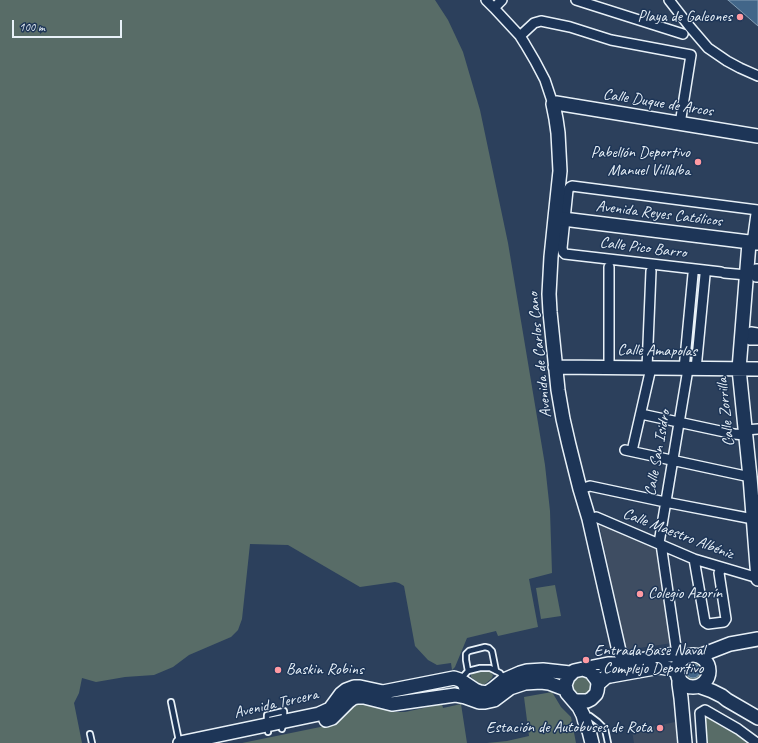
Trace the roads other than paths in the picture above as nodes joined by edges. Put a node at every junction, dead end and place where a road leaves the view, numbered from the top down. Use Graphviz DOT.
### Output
graph roads {
  1 [pos="486,0"];
  2 [pos="502,0"];
  3 [pos="576,0"];
  4 [pos="669,0"];
  5 [pos="494,8"];
  6 [pos="683,34"];
  7 [pos="520,36"];
  8 [pos="758,76"];
  9 [pos="553,104"];
  10 [pos="680,124"];
  11 [pos="758,136"];
  12 [pos="758,210"];
  13 [pos="758,214"];
  14 [pos="560,219"];
  15 [pos="754,243"];
  16 [pos="563,252"];
  17 [pos="609,267"];
  18 [pos="652,271"];
  19 [pos="754,273"];
  20 [pos="693,274"];
  21 [pos="705,275"];
  22 [pos="753,337"];
  23 [pos="555,367"];
  24 [pos="609,368"];
  25 [pos="649,368"];
  26 [pos="690,369"];
  27 [pos="739,369"];
  28 [pos="758,369"];
  29 [pos="641,414"];
  30 [pos="679,423"];
  31 [pos="750,431"];
  32 [pos="672,460"];
  33 [pos="754,477"];
  34 [pos="580,489"];
  35 [pos="665,502"];
  36 [pos="589,519"];
  37 [pos="753,519"];
  38 [pos="660,544"];
  39 [pos="694,559"];
  40 [pos="722,568"];
  41 [pos="758,573"];
  42 [pos="758,639"];
  43 [pos="758,644"];
  44 [pos="619,651"];
  45 [pos="681,655"];
  46 [pos="699,656"];
  47 [pos="631,662"];
  48 [pos="613,663"];
  49 [pos="587,670"];
  50 [pos="709,670"];
  51 [pos="570,673"];
  52 [pos="678,674"];
  53 [pos="464,675"];
  54 [pos="502,681"];
  55 [pos="598,684"];
  56 [pos="695,686"];
  57 [pos="569,694"];
  58 [pos="722,696"];
  59 [pos="465,697"];
  60 [pos="681,698"];
  61 [pos="591,699"];
  62 [pos="171,702"];
  63 [pos="590,716"];
  64 [pos="758,718"];
  65 [pos="283,721"];
  66 [pos="267,724"];
  67 [pos="90,734"];
  68 [pos="591,737"];
  69 [pos="92,743"];
  70 [pos="180,743"];
  71 [pos="214,743"];
  72 [pos="608,743"];
  73 [pos="685,743"];
  74 [pos="702,743"];
  75 [pos="757,743"];
  1 -- 5 [label="street, Avenida de Carlos Cano"];
  2 -- 5 [label="street"];
  3 -- 6 [label="street"];
  4 -- 8 [label="street"];
  5 -- 7 [label="street, Avenida de Carlos Cano"];
  7 -- 9 [label="street, Avenida de Carlos Cano"];
  7 -- 10 [label="street"];
  9 -- 10 [label="street, Calle Duque de Arcos"];
  9 -- 14 [label="street, Avenida de Carlos Cano"];
  10 -- 11 [label="street, Calle Duque de Arcos"];
  12 -- 14 [label="street, Avenida de Carlos Cano"];
  13 -- 15 [label="street, Calle Zorrilla"];
  14 -- 15 [label="street, Avenida Reyes Católicos"];
  14 -- 16 [label="street, Avenida de Carlos Cano"];
  14 -- 23 [label="street, Avenida de Carlos Cano"];
  15 -- 19 [label="street, Calle Zorrilla"];
  16 -- 19 [label="street, Calle Pico Barro"];
  17 -- 24 [label="street"];
  18 -- 25 [label="street"];
  19 -- 22 [label="street, Calle Zorrilla"];
  20 -- 26 [label="street"];
  21 -- 26 [label="street"];
  22 -- 27 [label="street, Calle Zorrilla"];
  23 -- 24 [label="street, Calle Amapolas"];
  23 -- 34 [label="street, Avenida de Carlos Cano"];
  24 -- 25 [label="street, Calle Amapolas"];
  25 -- 26 [label="street, Calle Amapolas"];
  25 -- 29 [label="street"];
  26 -- 27 [label="street, Calle Amapolas"];
  26 -- 30 [label="street, Calle San Isidro"];
  27 -- 28 [label="street, Calle Amapolas"];
  27 -- 31 [label="street, Calle Zorrilla"];
  29 -- 30 [label="street"];
  29 -- 32 [label="street"];
  30 -- 31 [label="street"];
  30 -- 32 [label="street, Calle San Isidro"];
  31 -- 33 [label="street, Calle Zorrilla"];
  32 -- 33 [label="street"];
  32 -- 35 [label="street, Calle San Isidro"];
  33 -- 37 [label="street, Calle Zorrilla"];
  34 -- 35 [label="street"];
  34 -- 36 [label="street, Avenida de Carlos Cano"];
  35 -- 37 [label="street"];
  35 -- 38 [label="street, Calle San Isidro"];
  36 -- 38 [label="street, Calle Maestro Albéniz"];
  36 -- 44 [label="street, Avenida de Carlos Cano"];
  37 -- 41 [label="street, Calle Zorrilla"];
  38 -- 39 [label="street, Calle Maestro Albéniz"];
  38 -- 45 [label="street, Calle San Isidro"];
  39 -- 40 [label="street, Calle Maestro Albéniz"];
  39 -- 40 [label="street"];
  40 -- 41 [label="street, Calle Maestro Albéniz"];
  42 -- 46 [label="street"];
  43 -- 50 [label="street"];
  44 -- 47 [label="street"];
  44 -- 48 [label="street"];
  45 -- 46 [label="street"];
  45 -- 47 [label="street"];
  45 -- 52 [label="street"];
  46 -- 50 [label="street"];
  47 -- 48 [label="street"];
  48 -- 49 [label="street"];
  49 -- 51 [label="street"];
  49 -- 55 [label="street"];
  50 -- 56 [label="street"];
  50 -- 58 [label="street"];
  51 -- 54 [label="street"];
  51 -- 57 [label="street"];
  52 -- 55 [label="street"];
  52 -- 56 [label="street"];
  52 -- 60 [label="street"];
  53 -- 54 [label="lane"];
  53 -- 54 [label="street"];
  53 -- 54 [label="lane"];
  53 -- 59 [label="lane"];
  53 -- 65 [label="street, Avenida Tercera"];
  54 -- 57 [label="street"];
  54 -- 59 [label="street, Avenida Tercera"];
  55 -- 61 [label="street"];
  56 -- 58 [label="street"];
  56 -- 60 [label="street"];
  57 -- 61 [label="street"];
  57 -- 68 [label="street"];
  58 -- 64 [label="street"];
  59 -- 65 [label="street, Avenida Tercera"];
  60 -- 73 [label="street"];
  61 -- 63 [label="street"];
  62 -- 70 [label="lane"];
  63 -- 68 [label="street"];
  63 -- 72 [label="lane"];
  65 -- 66 [label="street, Avenida Tercera"];
  65 -- 66 [label="lane"];
  66 -- 70 [label="street, Avenida Tercera"];
  66 -- 71 [label="street, Avenida Tercera"];
  67 -- 69 [label="lane"];
  74 -- 75 [label="street"];
}
